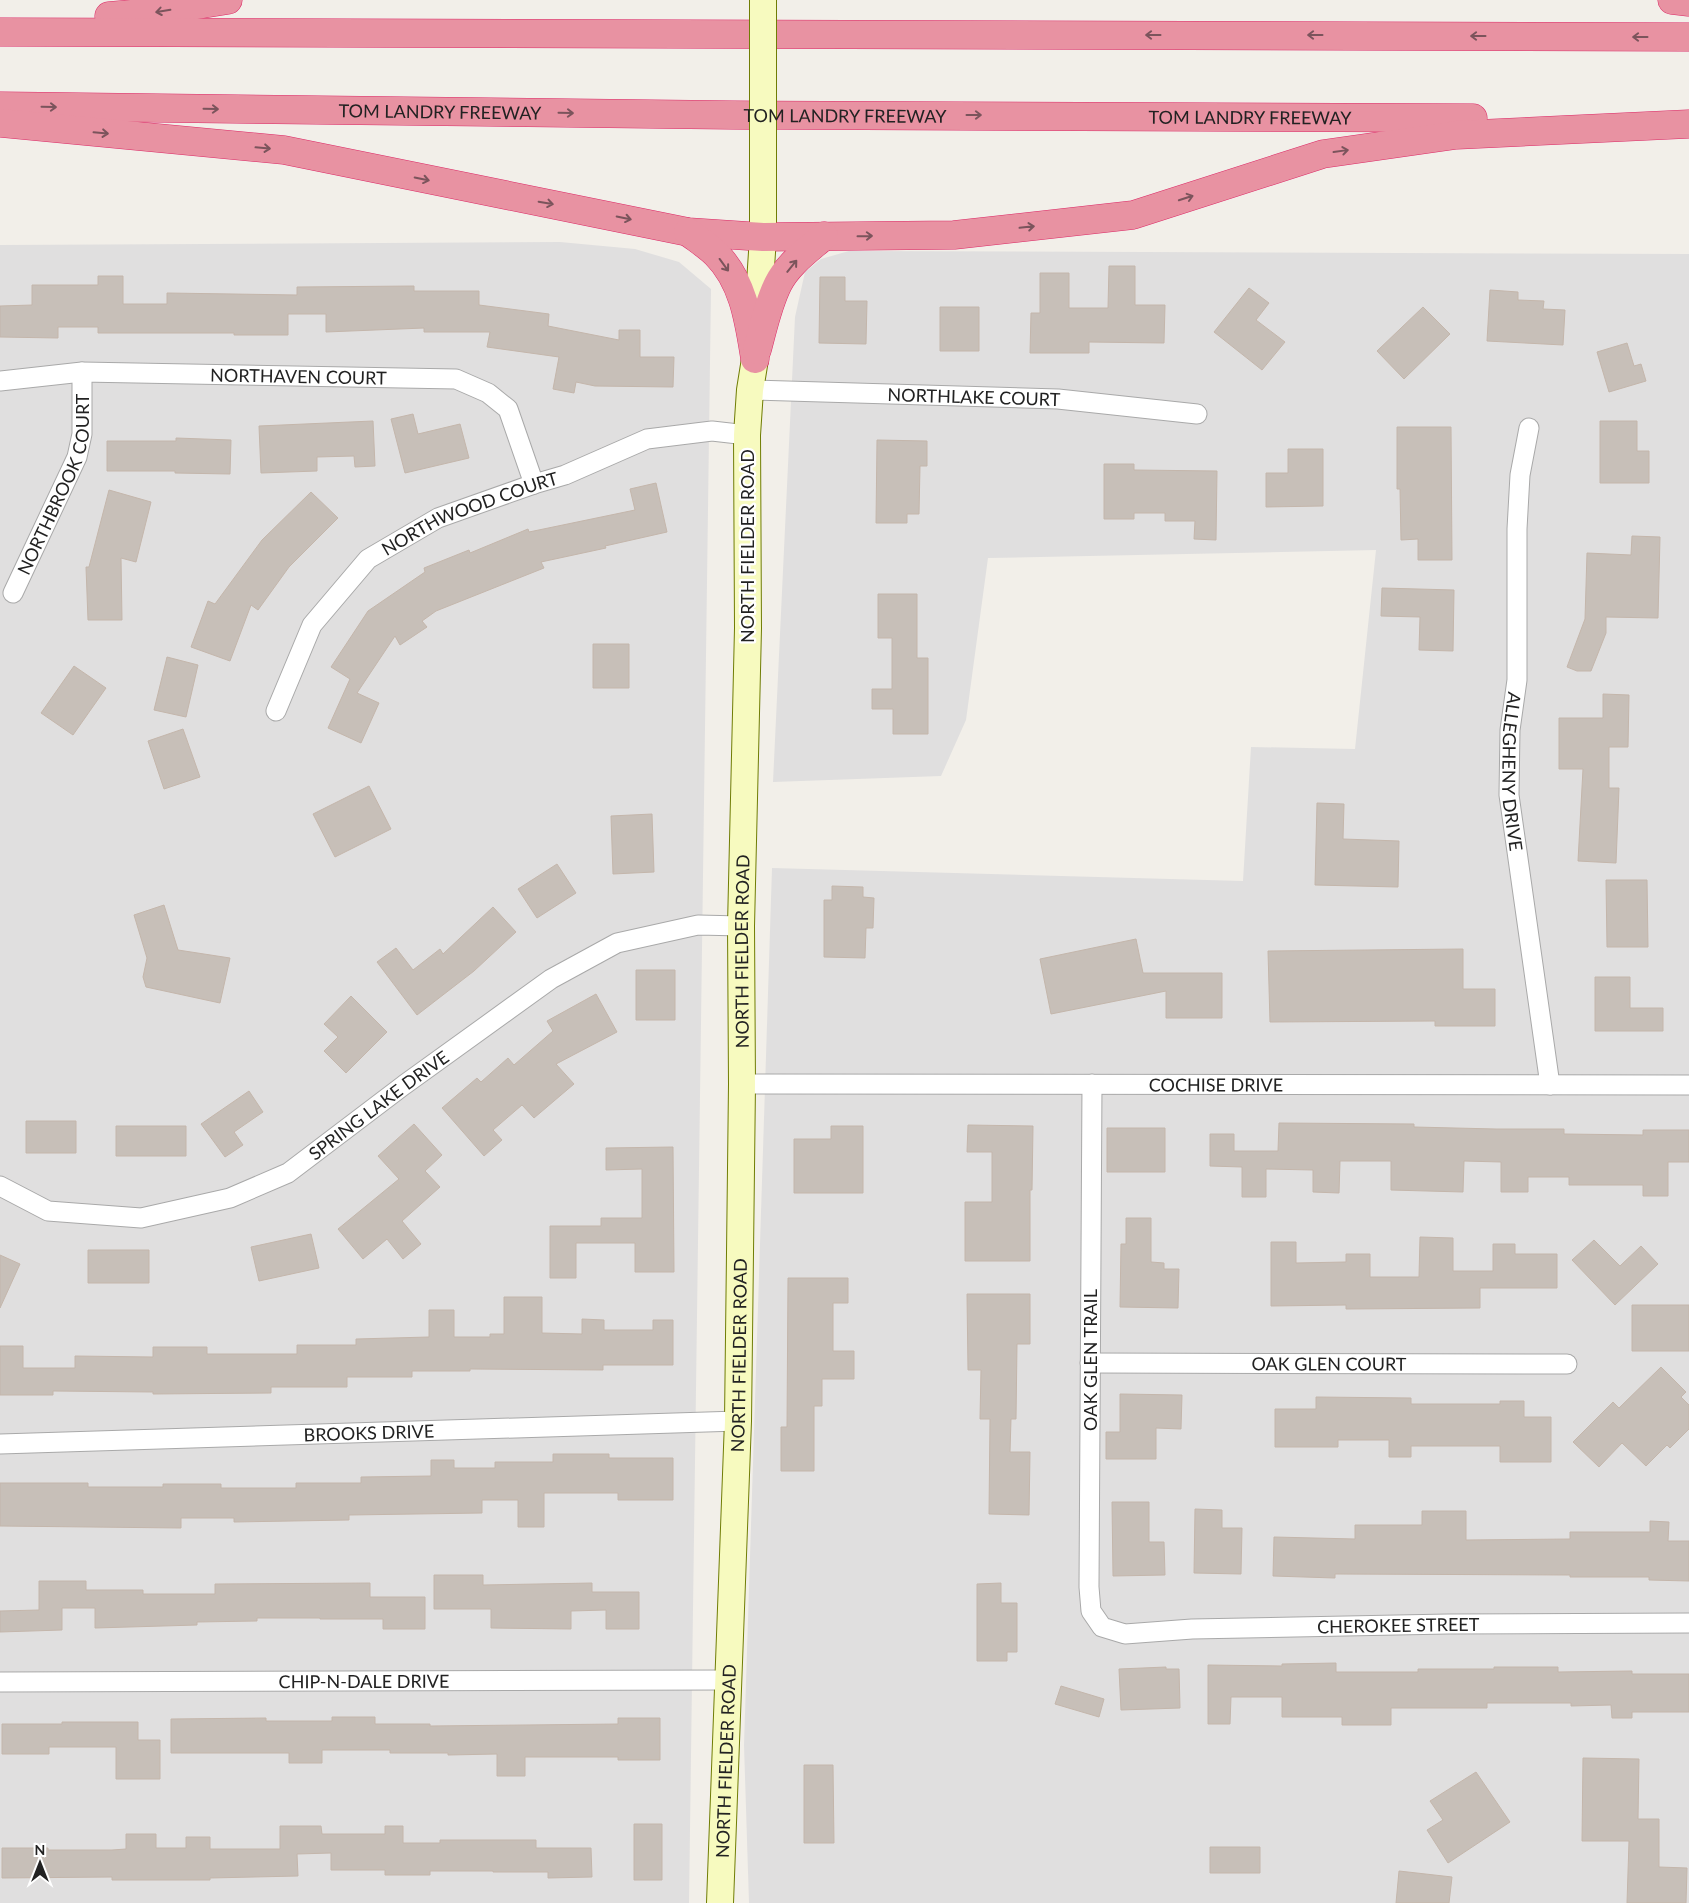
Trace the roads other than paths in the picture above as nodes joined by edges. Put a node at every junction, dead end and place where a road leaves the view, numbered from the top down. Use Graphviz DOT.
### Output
graph roads {
  1 [pos="228,0"];
  2 [pos="763,0"];
  3 [pos="1672,0"];
  4 [pos="1689,2"];
  5 [pos="0,22"];
  6 [pos="0,32"];
  7 [pos="1689,37"];
  8 [pos="0,106"];
  9 [pos="1689,119"];
  10 [pos="0,123"];
  11 [pos="1689,124"];
  12 [pos="688,232"];
  13 [pos="824,236"];
  14 [pos="763,237"];
  15 [pos="755,359"];
  16 [pos="82,372"];
  17 [pos="0,381"];
  18 [pos="750,390"];
  19 [pos="1197,414"];
  20 [pos="1529,428"];
  21 [pos="747,435"];
  22 [pos="534,484"];
  23 [pos="13,593"];
  24 [pos="276,711"];
  25 [pos="741,926"];
  26 [pos="742,1084"];
  27 [pos="1092,1084"];
  28 [pos="1550,1085"];
  29 [pos="1689,1085"];
  30 [pos="0,1186"];
  31 [pos="1090,1363"];
  32 [pos="1567,1364"];
  33 [pos="738,1421"];
  34 [pos="0,1444"];
  35 [pos="1689,1623"];
  36 [pos="1107,1630"];
  37 [pos="728,1680"];
  38 [pos="0,1682"];
  39 [pos="720,1903"];
  1 -- 5 [label="highway, one-way"];
  2 -- 14 [label="main road, NORTH FIELDER ROAD, bridge"];
  3 -- 4 [label="highway"];
  7 -- 6 [label="highway, one-way"];
  8 -- 9 [label="highway, TOM LANDRY FREEWAY, one-way"];
  10 -- 12 [label="highway, one-way"];
  13 -- 11 [label="highway, one-way"];
  12 -- 14 [label="highway"];
  12 -- 15 [label="highway, one-way"];
  13 -- 14 [label="highway"];
  15 -- 13 [label="highway, one-way"];
  14 -- 15 [label="main road, NORTH FIELDER ROAD"];
  15 -- 18 [label="main road, NORTH FIELDER ROAD"];
  16 -- 17 [label="street, NORTHAVEN COURT"];
  16 -- 22 [label="street, NORTHAVEN COURT"];
  16 -- 23 [label="street, NORTHBROOK COURT"];
  18 -- 19 [label="street, NORTHLAKE COURT"];
  18 -- 21 [label="main road, NORTH FIELDER ROAD"];
  20 -- 28 [label="street, ALLEGHENY DRIVE"];
  21 -- 22 [label="street, NORTHWOOD COURT"];
  21 -- 25 [label="main road, NORTH FIELDER ROAD"];
  22 -- 24 [label="street, NORTHWOOD COURT"];
  25 -- 26 [label="main road, NORTH FIELDER ROAD"];
  25 -- 30 [label="street, SPRING LAKE DRIVE"];
  26 -- 27 [label="street, COCHISE DRIVE"];
  26 -- 33 [label="main road, NORTH FIELDER ROAD"];
  27 -- 28 [label="street, COCHISE DRIVE"];
  27 -- 31 [label="street, OAK GLEN TRAIL"];
  28 -- 29 [label="street, COCHISE DRIVE"];
  31 -- 32 [label="street, OAK GLEN COURT"];
  31 -- 36 [label="street, OAK GLEN TRAIL"];
  33 -- 34 [label="street, BROOKS DRIVE"];
  33 -- 37 [label="main road, NORTH FIELDER ROAD"];
  35 -- 36 [label="street, CHEROKEE STREET"];
  37 -- 38 [label="street, CHIP-N-DALE DRIVE"];
  37 -- 39 [label="main road, NORTH FIELDER ROAD"];
}
